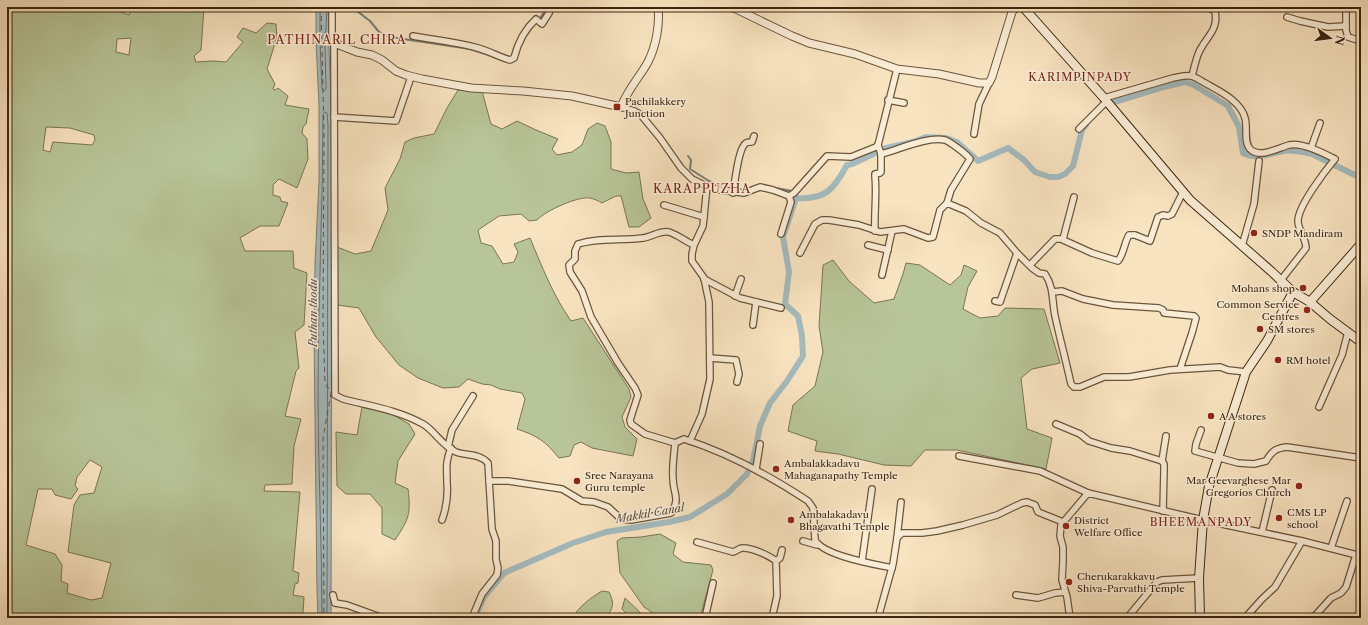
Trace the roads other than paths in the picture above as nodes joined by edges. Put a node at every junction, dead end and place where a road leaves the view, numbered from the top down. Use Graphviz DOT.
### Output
graph roads {
  1 [pos="332,7"];
  2 [pos="550,7"];
  3 [pos="658,7"];
  4 [pos="729,7"];
  5 [pos="1016,7"];
  6 [pos="1023,7"];
  7 [pos="1207,7"];
  8 [pos="1346,7"];
  9 [pos="1287,17"];
  10 [pos="1346,26"];
  11 [pos="413,36"];
  12 [pos="1361,40"];
  13 [pos="334,43"];
  14 [pos="897,69"];
  15 [pos="411,76"];
  16 [pos="1192,76"];
  17 [pos="989,83"];
  18 [pos="888,100"];
  19 [pos="904,103"];
  20 [pos="1108,103"];
  21 [pos="621,107"];
  22 [pos="334,117"];
  23 [pos="1320,123"];
  24 [pos="1079,129"];
  25 [pos="974,134"];
  26 [pos="754,136"];
  27 [pos="878,145"];
  28 [pos="1311,148"];
  29 [pos="880,153"];
  30 [pos="1259,161"];
  31 [pos="707,186"];
  32 [pos="733,192"];
  33 [pos="1183,192"];
  34 [pos="791,194"];
  35 [pos="1074,197"];
  36 [pos="947,203"];
  37 [pos="664,205"];
  38 [pos="704,217"];
  39 [pos="875,231"];
  40 [pos="892,231"];
  41 [pos="782,234"];
  42 [pos="1063,240"];
  43 [pos="1361,244"];
  44 [pos="694,245"];
  45 [pos="868,245"];
  46 [pos="1242,246"];
  47 [pos="888,250"];
  48 [pos="800,253"];
  49 [pos="1017,253"];
  50 [pos="1030,265"];
  51 [pos="882,275"];
  52 [pos="740,279"];
  53 [pos="704,280"];
  54 [pos="1281,280"];
  55 [pos="1052,292"];
  56 [pos="1293,292"];
  57 [pos="735,296"];
  58 [pos="995,301"];
  59 [pos="756,302"];
  60 [pos="1310,302"];
  61 [pos="781,308"];
  62 [pos="753,325"];
  63 [pos="1348,332"];
  64 [pos="1361,342"];
  65 [pos="710,358"];
  66 [pos="1180,369"];
  67 [pos="1246,372"];
  68 [pos="737,382"];
  69 [pos="473,396"];
  70 [pos="1319,407"];
  71 [pos="1056,424"];
  72 [pos="1201,430"];
  73 [pos="1166,436"];
  74 [pos="690,441"];
  75 [pos="675,443"];
  76 [pos="760,444"];
  77 [pos="450,448"];
  78 [pos="959,456"];
  79 [pos="1218,458"];
  80 [pos="1361,458"];
  81 [pos="1162,461"];
  82 [pos="755,469"];
  83 [pos="489,481"];
  84 [pos="872,489"];
  85 [pos="1272,490"];
  86 [pos="1088,493"];
  87 [pos="1347,501"];
  88 [pos="900,502"];
  89 [pos="1163,511"];
  90 [pos="442,520"];
  91 [pos="1203,520"];
  92 [pos="1063,522"];
  93 [pos="1262,532"];
  94 [pos="897,538"];
  95 [pos="803,541"];
  96 [pos="1302,541"];
  97 [pos="698,542"];
  98 [pos="817,545"];
  99 [pos="1331,548"];
  100 [pos="782,550"];
  101 [pos="1359,555"];
  102 [pos="776,561"];
  103 [pos="862,562"];
  104 [pos="892,568"];
  105 [pos="1199,578"];
  106 [pos="713,583"];
  107 [pos="1065,592"];
  108 [pos="333,595"];
  109 [pos="1016,596"];
  110 [pos="383,618"];
  111 [pos="472,618"];
  112 [pos="705,618"];
  113 [pos="772,618"];
  114 [pos="878,618"];
  115 [pos="1070,618"];
  116 [pos="1127,618"];
  117 [pos="1200,618"];
  118 [pos="1245,618"];
  119 [pos="1313,618"];
  1 -- 13 [label="street"];
  2 -- 11 [label="street"];
  3 -- 21 [label="street"];
  4 -- 14 [label="street"];
  5 -- 17 [label="street"];
  6 -- 20 [label="main road"];
  7 -- 16 [label="street"];
  8 -- 10 [label="street"];
  9 -- 10 [label="street"];
  10 -- 12 [label="street"];
  13 -- 15 [label="street"];
  13 -- 22 [label="street"];
  14 -- 17 [label="street"];
  14 -- 18 [label="street"];
  15 -- 21 [label="street"];
  15 -- 22 [label="street"];
  16 -- 20 [label="street"];
  16 -- 28 [label="street"];
  17 -- 25 [label="street"];
  18 -- 19 [label="street"];
  18 -- 27 [label="street"];
  20 -- 24 [label="street"];
  20 -- 33 [label="main road"];
  21 -- 31 [label="street"];
  22 -- 77 [label="street"];
  23 -- 28 [label="street"];
  26 -- 32 [label="street"];
  27 -- 29 [label="street"];
  27 -- 34 [label="street"];
  28 -- 54 [label="street"];
  29 -- 36 [label="street"];
  29 -- 39 [label="street"];
  30 -- 46 [label="street"];
  31 -- 32 [label="street"];
  31 -- 38 [label="street"];
  32 -- 34 [label="street"];
  33 -- 42 [label="street"];
  33 -- 46 [label="main road"];
  34 -- 41 [label="street"];
  35 -- 42 [label="street"];
  36 -- 40 [label="street"];
  36 -- 49 [label="street"];
  37 -- 38 [label="street"];
  38 -- 44 [label="street"];
  39 -- 40 [label="street"];
  39 -- 48 [label="street"];
  40 -- 47 [label="street"];
  42 -- 50 [label="street"];
  43 -- 60 [label="main road"];
  44 -- 53 [label="street"];
  44 -- 75 [label="street"];
  45 -- 47 [label="street"];
  46 -- 54 [label="main road"];
  47 -- 51 [label="street"];
  49 -- 50 [label="street"];
  49 -- 58 [label="street"];
  50 -- 55 [label="street"];
  52 -- 57 [label="street"];
  53 -- 57 [label="street"];
  53 -- 65 [label="street"];
  54 -- 56 [label="main road"];
  55 -- 66 [label="street"];
  55 -- 66 [label="street"];
  56 -- 60 [label="main road"];
  56 -- 67 [label="main road"];
  57 -- 59 [label="street"];
  59 -- 61 [label="street"];
  59 -- 62 [label="street"];
  60 -- 63 [label="main road"];
  63 -- 64 [label="main road"];
  63 -- 70 [label="street"];
  65 -- 68 [label="street"];
  65 -- 74 [label="street"];
  66 -- 67 [label="street"];
  67 -- 79 [label="main road"];
  69 -- 77 [label="street"];
  71 -- 81 [label="street"];
  72 -- 79 [label="street"];
  73 -- 81 [label="street"];
  74 -- 75 [label="street"];
  74 -- 82 [label="street"];
  75 -- 83 [label="street"];
  76 -- 82 [label="street"];
  77 -- 83 [label="street"];
  77 -- 90 [label="street"];
  78 -- 86 [label="street"];
  79 -- 80 [label="street"];
  79 -- 91 [label="main road"];
  81 -- 89 [label="street"];
  82 -- 98 [label="street"];
  83 -- 111 [label="street"];
  84 -- 103 [label="street"];
  85 -- 93 [label="street"];
  86 -- 89 [label="street"];
  86 -- 92 [label="street"];
  87 -- 99 [label="street"];
  88 -- 94 [label="street"];
  89 -- 91 [label="street"];
  91 -- 93 [label="street"];
  91 -- 105 [label="main road"];
  92 -- 94 [label="street"];
  92 -- 107 [label="street"];
  93 -- 96 [label="street"];
  94 -- 104 [label="street"];
  95 -- 98 [label="street"];
  96 -- 99 [label="street"];
  96 -- 118 [label="street"];
  97 -- 102 [label="street"];
  98 -- 103 [label="street"];
  99 -- 101 [label="street"];
  100 -- 102 [label="street"];
  101 -- 119 [label="street"];
  102 -- 113 [label="street"];
  103 -- 104 [label="street"];
  104 -- 114 [label="street"];
  105 -- 116 [label="street"];
  105 -- 117 [label="main road"];
  106 -- 112 [label="street"];
  107 -- 109 [label="street"];
  107 -- 115 [label="street"];
  108 -- 110 [label="street"];
}
